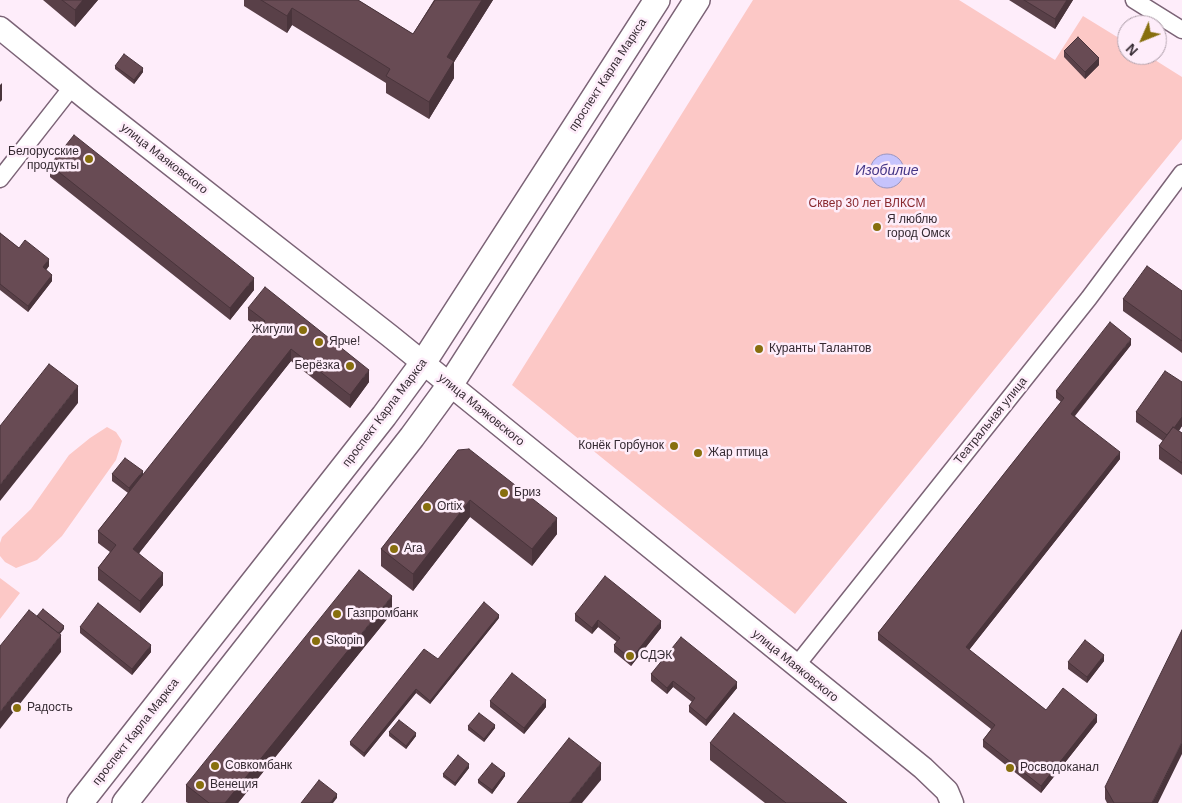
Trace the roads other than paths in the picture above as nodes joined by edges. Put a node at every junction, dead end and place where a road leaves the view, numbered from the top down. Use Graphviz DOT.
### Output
graph roads {
  1 [pos="657,0"];
  2 [pos="698,0"];
  3 [pos="1134,0"];
  4 [pos="0,28"];
  5 [pos="1182,30"];
  6 [pos="72,87"];
  7 [pos="1182,173"];
  8 [pos="0,179"];
  9 [pos="423,363"];
  10 [pos="450,384"];
  11 [pos="796,666"];
  12 [pos="80,803"];
  13 [pos="125,803"];
  14 [pos="952,803"];
  1 -- 9 [label="main road, проспект Карла Маркса"];
  2 -- 10 [label="main road"];
  3 -- 5 [label="street"];
  4 -- 6 [label="main road, улица Маяковского"];
  6 -- 8 [label="street"];
  6 -- 9 [label="main road, улица Маяковского"];
  7 -- 11 [label="street, Театральная улица"];
  9 -- 10 [label="main road, улица Маяковского"];
  9 -- 12 [label="main road, проспект Карла Маркса"];
  10 -- 11 [label="main road, улица Маяковского"];
  10 -- 13 [label="main road"];
  11 -- 14 [label="main road, улица Маяковского"];
}
